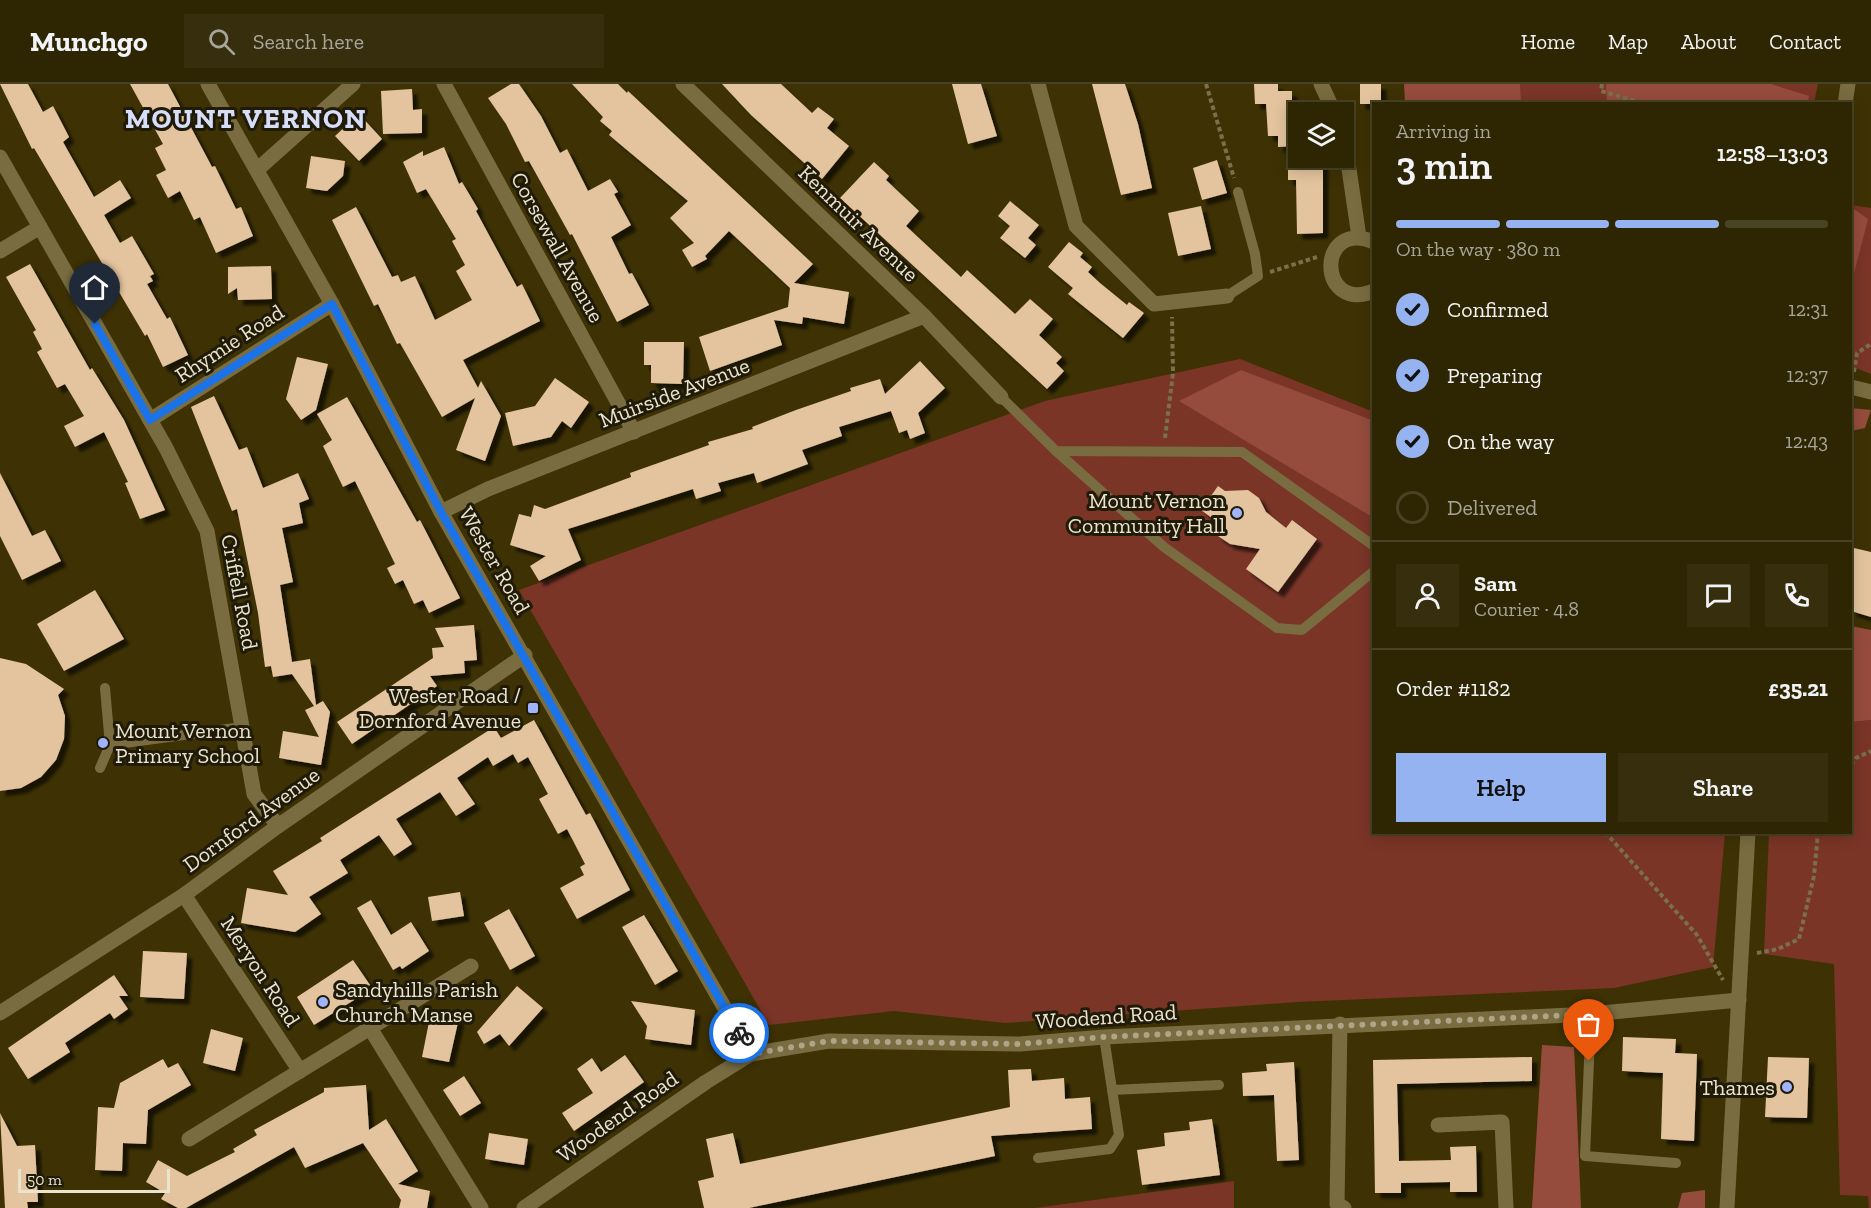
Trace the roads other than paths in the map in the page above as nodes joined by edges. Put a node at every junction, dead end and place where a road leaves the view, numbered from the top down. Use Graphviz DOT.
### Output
graph roads {
  1 [pos="208,84"];
  2 [pos="353,84"];
  3 [pos="444,84"];
  4 [pos="682,84"];
  5 [pos="1038,84"];
  6 [pos="1321,84"];
  7 [pos="1848,84"];
  8 [pos="1329,102"];
  9 [pos="1845,102"];
  10 [pos="0,158"];
  11 [pos="1351,168"];
  12 [pos="257,170"];
  13 [pos="1238,192"];
  14 [pos="40,227"];
  15 [pos="1367,239"];
  16 [pos="0,251"];
  17 [pos="1372,292"];
  18 [pos="1227,296"];
  19 [pos="332,304"];
  20 [pos="924,316"];
  21 [pos="1852,387"];
  22 [pos="1871,392"];
  23 [pos="1001,398"];
  24 [pos="150,420"];
  25 [pos="633,432"];
  26 [pos="1056,451"];
  27 [pos="441,512"];
  28 [pos="1372,545"];
  29 [pos="1372,573"];
  30 [pos="525,655"];
  31 [pos="105,688"];
  32 [pos="242,727"];
  33 [pos="110,745"];
  34 [pos="100,768"];
  35 [pos="278,826"];
  36 [pos="1748,834"];
  37 [pos="184,895"];
  38 [pos="471,966"];
  39 [pos="1739,1000"];
  40 [pos="0,1013"];
  41 [pos="1591,1014"];
  42 [pos="1340,1024"];
  43 [pos="370,1028"];
  44 [pos="1104,1037"];
  45 [pos="751,1054"];
  46 [pos="300,1071"];
  47 [pos="1219,1085"];
  48 [pos="1112,1090"];
  49 [pos="1438,1125"];
  50 [pos="189,1139"];
  51 [pos="1038,1158"];
  52 [pos="1676,1163"];
  53 [pos="481,1208"];
  54 [pos="524,1208"];
  55 [pos="1344,1208"];
  56 [pos="1506,1208"];
  57 [pos="1727,1208"];
  1 -- 12 [label="street, Wester Road"];
  2 -- 12 [label="street"];
  3 -- 25 [label="street, Corsewall Avenue"];
  4 -- 20 [label="street, Kenmuir Avenue"];
  5 -- 18 [label="street"];
  6 -- 8 [label="street"];
  7 -- 9 [label="street"];
  10 -- 14 [label="street, Criffell Road"];
  11 -- 15 [label="street"];
  12 -- 19 [label="street, Wester Road"];
  13 -- 18 [label="lane"];
  14 -- 16 [label="street"];
  14 -- 24 [label="street, Criffell Road"];
  15 -- 17 [label="street"];
  19 -- 24 [label="street, Rhymie Road"];
  19 -- 27 [label="street, Wester Road"];
  20 -- 23 [label="street, Kenmuir Avenue"];
  20 -- 25 [label="street, Muirside Avenue"];
  21 -- 22 [label="street"];
  23 -- 26 [label="lane"];
  24 -- 32 [label="street, Criffell Road"];
  25 -- 27 [label="street, Muirside Avenue"];
  26 -- 28 [label="lane"];
  26 -- 29 [label="lane"];
  27 -- 30 [label="street, Wester Road"];
  30 -- 35 [label="street, Dornford Avenue"];
  30 -- 45 [label="street, Wester Road"];
  31 -- 33 [label="lane"];
  32 -- 33 [label="lane"];
  32 -- 35 [label="street, Criffell Road"];
  33 -- 34 [label="lane"];
  35 -- 37 [label="street, Dornford Avenue"];
  36 -- 39 [label="street"];
  37 -- 40 [label="street, Dornford Avenue"];
  37 -- 46 [label="street, Meryon Road"];
  38 -- 43 [label="street"];
  39 -- 41 [label="street, Woodend Road"];
  39 -- 57 [label="street"];
  41 -- 42 [label="street, Woodend Road"];
  41 -- 52 [label="lane"];
  42 -- 44 [label="street, Woodend Road"];
  42 -- 55 [label="street"];
  43 -- 46 [label="street"];
  43 -- 53 [label="street"];
  44 -- 45 [label="street, Woodend Road"];
  44 -- 48 [label="lane"];
  45 -- 54 [label="street, Woodend Road"];
  46 -- 50 [label="street"];
  47 -- 48 [label="lane"];
  48 -- 51 [label="lane"];
  49 -- 56 [label="street"];
}
